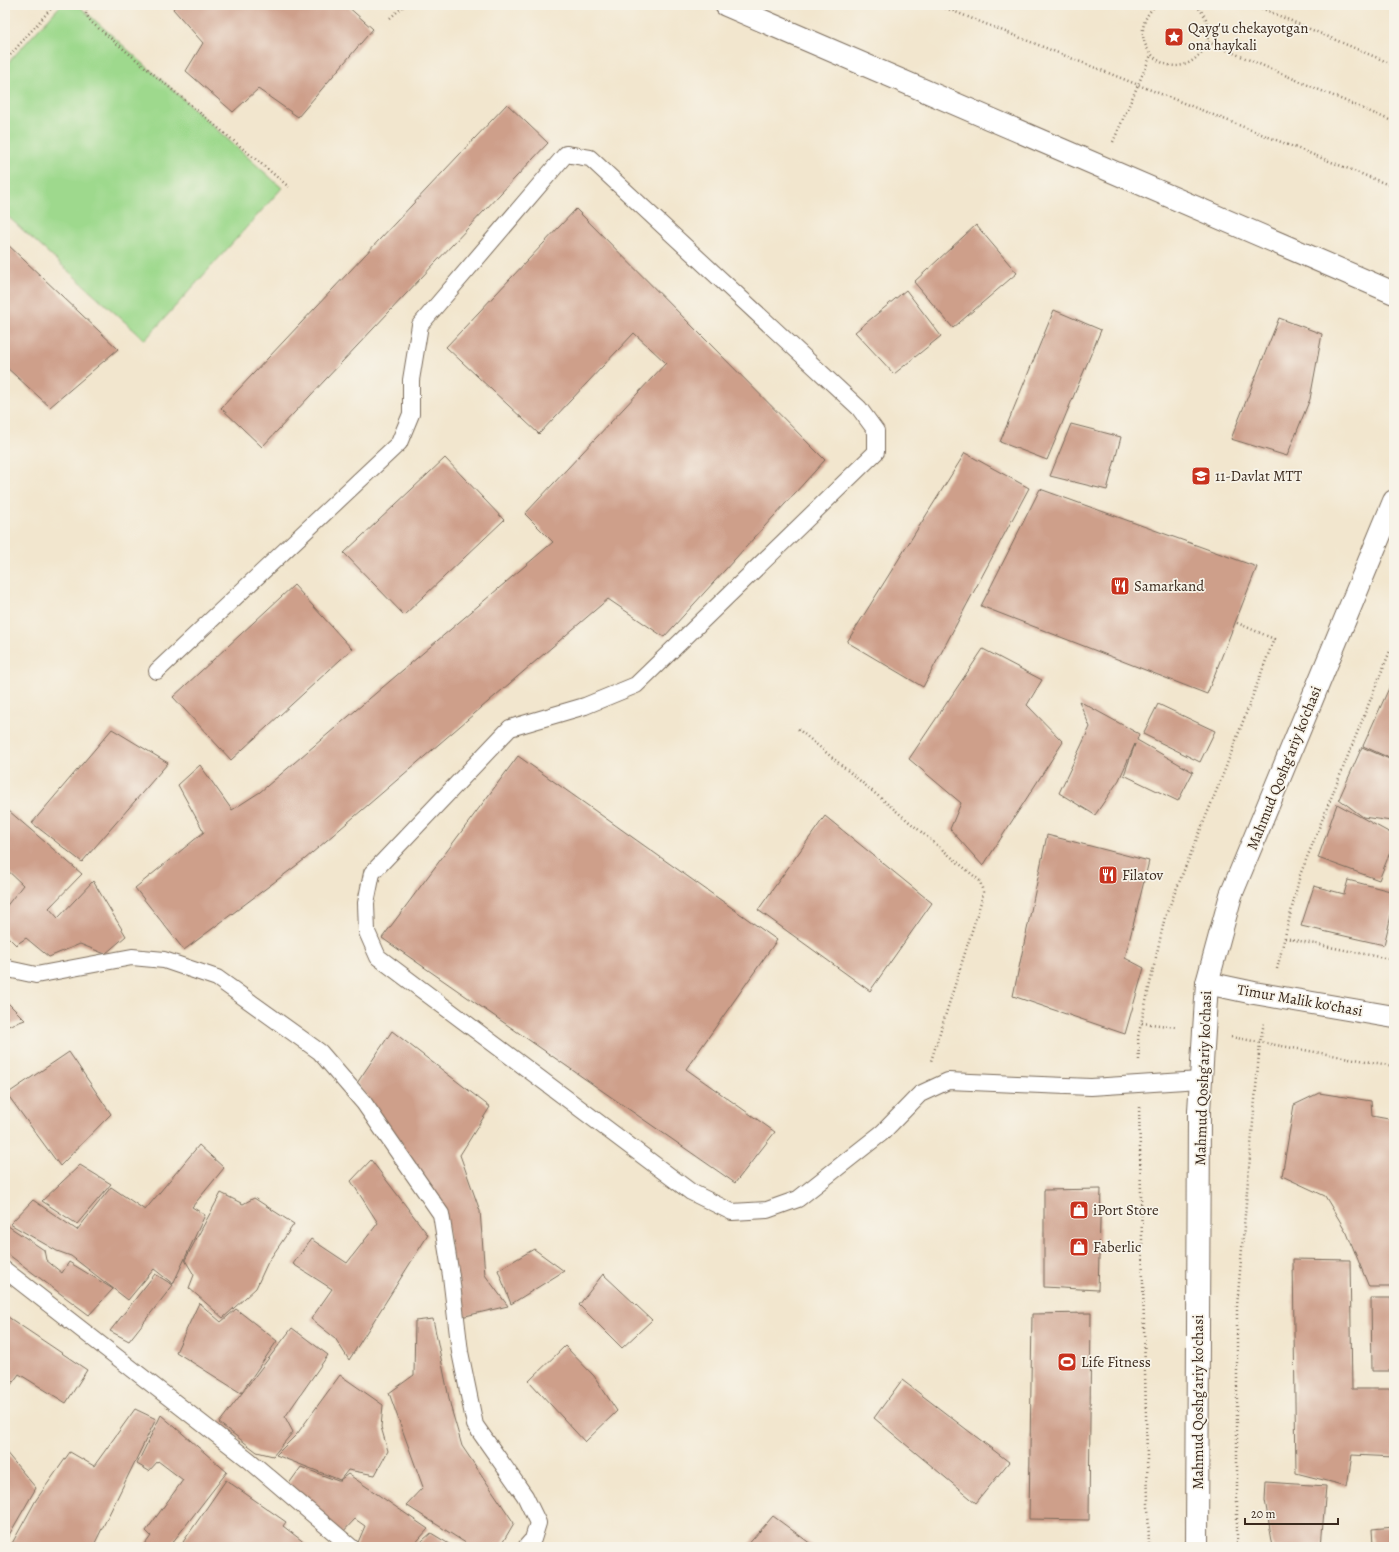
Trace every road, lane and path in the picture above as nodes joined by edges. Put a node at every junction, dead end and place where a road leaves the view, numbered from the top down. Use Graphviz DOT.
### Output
graph roads {
  1 [pos="54,5"];
  2 [pos="87,5"];
  3 [pos="405,5"];
  4 [pos="726,5"];
  5 [pos="938,5"];
  6 [pos="1156,5"];
  7 [pos="1195,5"];
  8 [pos="1254,5"];
  9 [pos="390,18"];
  10 [pos="1208,42"];
  11 [pos="1151,55"];
  12 [pos="5,62"];
  13 [pos="1394,65"];
  14 [pos="1138,85"];
  15 [pos="1394,122"];
  16 [pos="1102,166"];
  17 [pos="289,187"];
  18 [pos="1394,188"];
  19 [pos="1394,294"];
  20 [pos="1394,501"];
  21 [pos="1236,622"];
  22 [pos="1274,639"];
  23 [pos="1394,641"];
  24 [pos="157,671"];
  25 [pos="798,729"];
  26 [pos="1284,938"];
  27 [pos="1394,960"];
  28 [pos="5,966"];
  29 [pos="1207,983"];
  30 [pos="1271,995"];
  31 [pos="1394,1017"];
  32 [pos="1260,1042"];
  33 [pos="1394,1066"];
  34 [pos="1200,1080"];
  35 [pos="920,1094"];
  36 [pos="5,1270"];
  37 [pos="351,1547"];
  38 [pos="526,1547"];
  39 [pos="1197,1547"];
  40 [pos="1237,1547"];
  1 -- 12 [label="path"];
  2 -- 17 [label="path"];
  3 -- 9 [label="path"];
  4 -- 16 [label="main road"];
  5 -- 14 [label="path"];
  6 -- 11 [label="path"];
  7 -- 10 [label="path"];
  8 -- 13 [label="path"];
  10 -- 11 [label="path"];
  10 -- 15 [label="path"];
  11 -- 14 [label="path"];
  14 -- 16 [label="path"];
  14 -- 18 [label="path"];
  16 -- 19 [label="main road"];
  20 -- 29 [label="main road, Mahmud Qoshg'ariy ko'chasi"];
  21 -- 22 [label="path"];
  23 -- 26 [label="path"];
  24 -- 35 [label="lane"];
  25 -- 35 [label="path"];
  26 -- 27 [label="path"];
  26 -- 30 [label="path"];
  28 -- 38 [label="lane"];
  29 -- 30 [label="main road, Timur Malik ko'chasi"];
  29 -- 34 [label="main road, Mahmud Qoshg'ariy ko'chasi"];
  30 -- 31 [label="main road, Timur Malik ko'chasi"];
  30 -- 32 [label="path"];
  32 -- 33 [label="path"];
  32 -- 40 [label="path"];
  34 -- 35 [label="lane"];
  34 -- 39 [label="main road, Mahmud Qoshg'ariy ko'chasi"];
  36 -- 37 [label="lane"];
}
